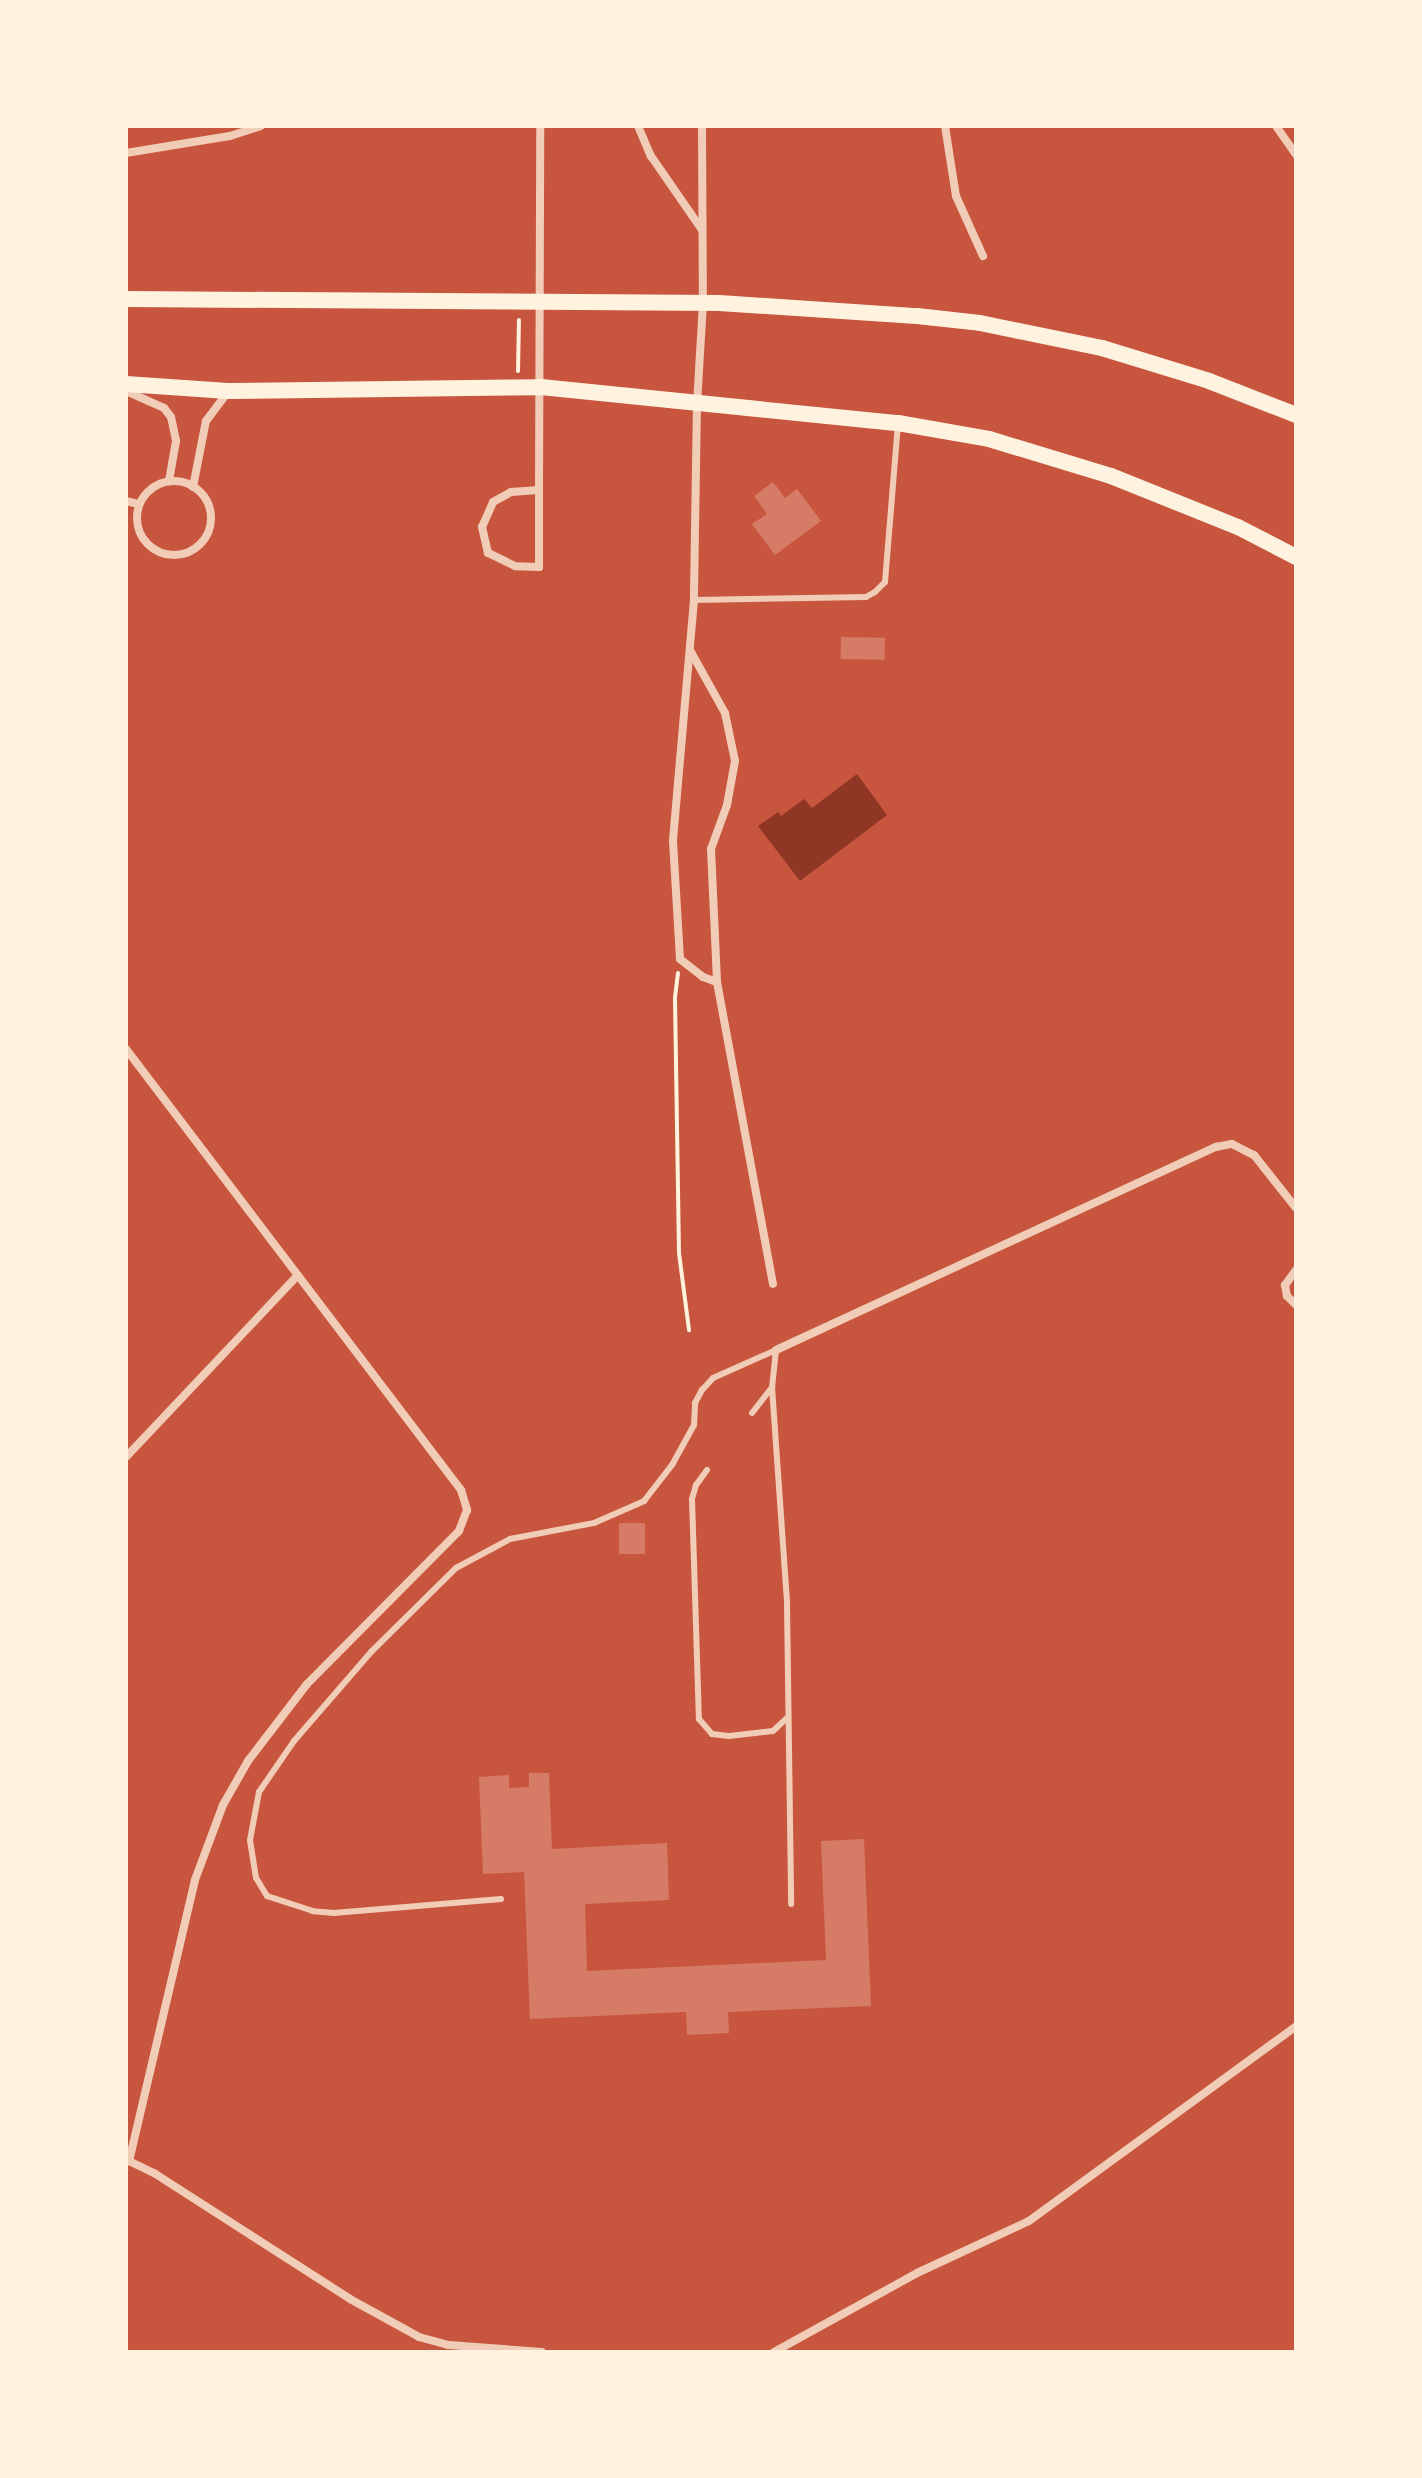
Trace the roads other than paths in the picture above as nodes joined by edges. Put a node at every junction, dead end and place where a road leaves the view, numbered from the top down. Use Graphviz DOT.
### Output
graph roads {
  1 [pos="260,126"];
  2 [pos="540,126"];
  3 [pos="638,126"];
  4 [pos="702,126"];
  5 [pos="945,126"];
  6 [pos="1276,126"];
  7 [pos="126,153"];
  8 [pos="1296,155"];
  9 [pos="702,230"];
  10 [pos="983,256"];
  11 [pos="126,299"];
  12 [pos="541,303"];
  13 [pos="703,303"];
  14 [pos="126,384"];
  15 [pos="541,387"];
  16 [pos="126,391"];
  17 [pos="228,391"];
  18 [pos="697,403"];
  19 [pos="1296,415"];
  20 [pos="898,423"];
  21 [pos="169,481"];
  22 [pos="193,487"];
  23 [pos="539,490"];
  24 [pos="126,501"];
  25 [pos="138,504"];
  26 [pos="1296,557"];
  27 [pos="694,600"];
  28 [pos="691,651"];
  29 [pos="717,982"];
  30 [pos="126,1049"];
  31 [pos="1296,1208"];
  32 [pos="1296,1270"];
  33 [pos="298,1275"];
  34 [pos="773,1284"];
  35 [pos="1296,1305"];
  36 [pos="776,1350"];
  37 [pos="772,1387"];
  38 [pos="752,1413"];
  39 [pos="126,1457"];
  40 [pos="707,1470"];
  41 [pos="788,1715"];
  42 [pos="501,1899"];
  43 [pos="791,1904"];
  44 [pos="1296,2026"];
  45 [pos="128,2165"];
  46 [pos="542,2352"];
  47 [pos="774,2352"];
  1 -- 7 [label="street"];
  2 -- 12 [label="street"];
  3 -- 9 [label="street"];
  4 -- 9 [label="street"];
  5 -- 10 [label="street"];
  6 -- 8 [label="street"];
  9 -- 13 [label="street"];
  11 -- 12 [label="main road"];
  12 -- 13 [label="main road"];
  12 -- 15 [label="street"];
  13 -- 18 [label="street"];
  13 -- 19 [label="main road"];
  14 -- 17 [label="main road"];
  15 -- 17 [label="main road"];
  15 -- 18 [label="main road"];
  15 -- 23 [label="street"];
  16 -- 21 [label="street"];
  17 -- 22 [label="street"];
  18 -- 20 [label="main road"];
  18 -- 27 [label="street"];
  20 -- 26 [label="main road"];
  20 -- 27 [label="lane"];
  21 -- 22 [label="street"];
  21 -- 25 [label="street"];
  22 -- 25 [label="street"];
  23 -- 23 [label="street"];
  24 -- 25 [label="street"];
  27 -- 28 [label="street"];
  28 -- 29 [label="street"];
  28 -- 29 [label="street"];
  29 -- 34 [label="street"];
  30 -- 33 [label="street"];
  31 -- 36 [label="street"];
  32 -- 35 [label="street"];
  33 -- 39 [label="street"];
  33 -- 45 [label="street"];
  36 -- 37 [label="lane"];
  36 -- 42 [label="lane"];
  37 -- 38 [label="lane"];
  37 -- 41 [label="lane"];
  40 -- 41 [label="lane"];
  41 -- 43 [label="lane"];
  44 -- 47 [label="street"];
  45 -- 46 [label="street"];
}
